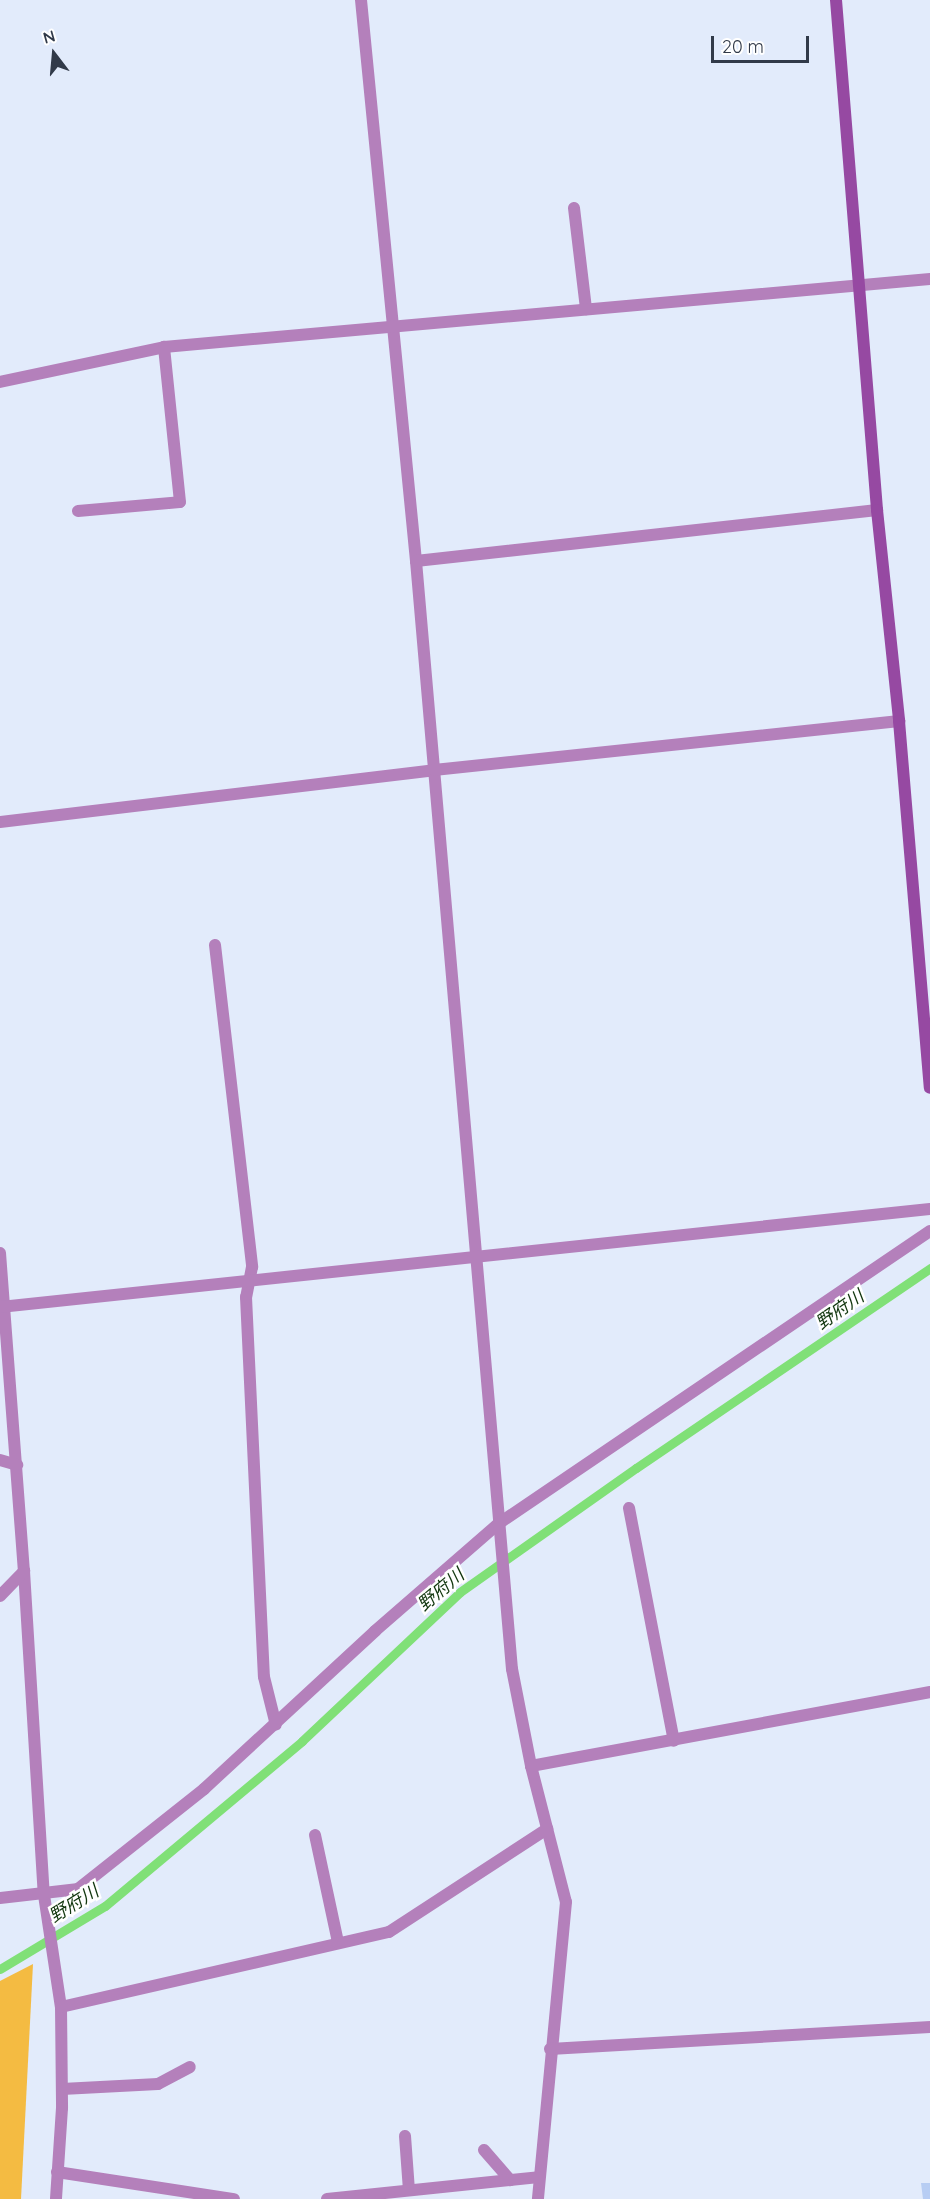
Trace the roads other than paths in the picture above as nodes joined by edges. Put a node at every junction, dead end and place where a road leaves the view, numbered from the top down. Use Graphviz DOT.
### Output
graph roads {
  1 [pos="361,0"];
  2 [pos="836,0"];
  3 [pos="574,208"];
  4 [pos="930,279"];
  5 [pos="861,285"];
  6 [pos="586,309"];
  7 [pos="392,329"];
  8 [pos="164,347"];
  9 [pos="0,382"];
  10 [pos="877,510"];
  11 [pos="78,511"];
  12 [pos="416,561"];
  13 [pos="899,721"];
  14 [pos="434,770"];
  15 [pos="0,822"];
  16 [pos="215,945"];
  17 [pos="930,1088"];
  18 [pos="930,1209"];
  19 [pos="930,1231"];
  20 [pos="0,1253"];
  21 [pos="474,1258"];
  22 [pos="248,1282"];
  23 [pos="2,1307"];
  24 [pos="0,1460"];
  25 [pos="17,1465"];
  26 [pos="629,1508"];
  27 [pos="498,1524"];
  28 [pos="24,1571"];
  29 [pos="0,1596"];
  30 [pos="930,1692"];
  31 [pos="276,1725"];
  32 [pos="675,1741"];
  33 [pos="531,1766"];
  34 [pos="547,1829"];
  35 [pos="315,1835"];
  36 [pos="44,1895"];
  37 [pos="0,1898"];
  38 [pos="338,1942"];
  39 [pos="61,2007"];
  40 [pos="930,2027"];
  41 [pos="550,2049"];
  42 [pos="190,2067"];
  43 [pos="62,2089"];
  44 [pos="405,2136"];
  45 [pos="483,2150"];
  46 [pos="57,2172"];
  47 [pos="538,2177"];
  48 [pos="510,2180"];
  49 [pos="409,2190"];
  50 [pos="56,2199"];
  51 [pos="234,2199"];
  52 [pos="327,2199"];
  53 [pos="538,2199"];
  1 -- 7 [label="street"];
  2 -- 5 [label="street"];
  3 -- 6 [label="street"];
  4 -- 5 [label="street"];
  5 -- 6 [label="street"];
  5 -- 10 [label="street"];
  6 -- 7 [label="street"];
  7 -- 8 [label="street"];
  7 -- 12 [label="street"];
  8 -- 9 [label="street"];
  8 -- 11 [label="street"];
  10 -- 12 [label="street"];
  10 -- 13 [label="street"];
  12 -- 14 [label="street"];
  13 -- 14 [label="street"];
  13 -- 17 [label="street"];
  14 -- 15 [label="street"];
  14 -- 21 [label="street"];
  16 -- 22 [label="street"];
  18 -- 21 [label="street"];
  19 -- 27 [label="street"];
  20 -- 23 [label="street"];
  21 -- 22 [label="street"];
  21 -- 27 [label="street"];
  22 -- 23 [label="street"];
  22 -- 31 [label="street"];
  23 -- 25 [label="street"];
  24 -- 25 [label="street"];
  25 -- 28 [label="street"];
  26 -- 32 [label="street"];
  27 -- 31 [label="street"];
  27 -- 33 [label="street"];
  28 -- 29 [label="street"];
  28 -- 36 [label="street"];
  30 -- 32 [label="street"];
  31 -- 36 [label="street"];
  32 -- 33 [label="street"];
  33 -- 34 [label="street"];
  34 -- 38 [label="street"];
  34 -- 41 [label="street"];
  35 -- 38 [label="street"];
  36 -- 37 [label="street"];
  36 -- 39 [label="street"];
  38 -- 39 [label="street"];
  39 -- 43 [label="street"];
  40 -- 41 [label="street"];
  41 -- 47 [label="street"];
  42 -- 43 [label="street"];
  43 -- 46 [label="street"];
  44 -- 49 [label="street"];
  45 -- 48 [label="street"];
  46 -- 50 [label="street"];
  46 -- 51 [label="street"];
  47 -- 48 [label="street"];
  47 -- 53 [label="street"];
  48 -- 49 [label="street"];
  49 -- 52 [label="street"];
}
